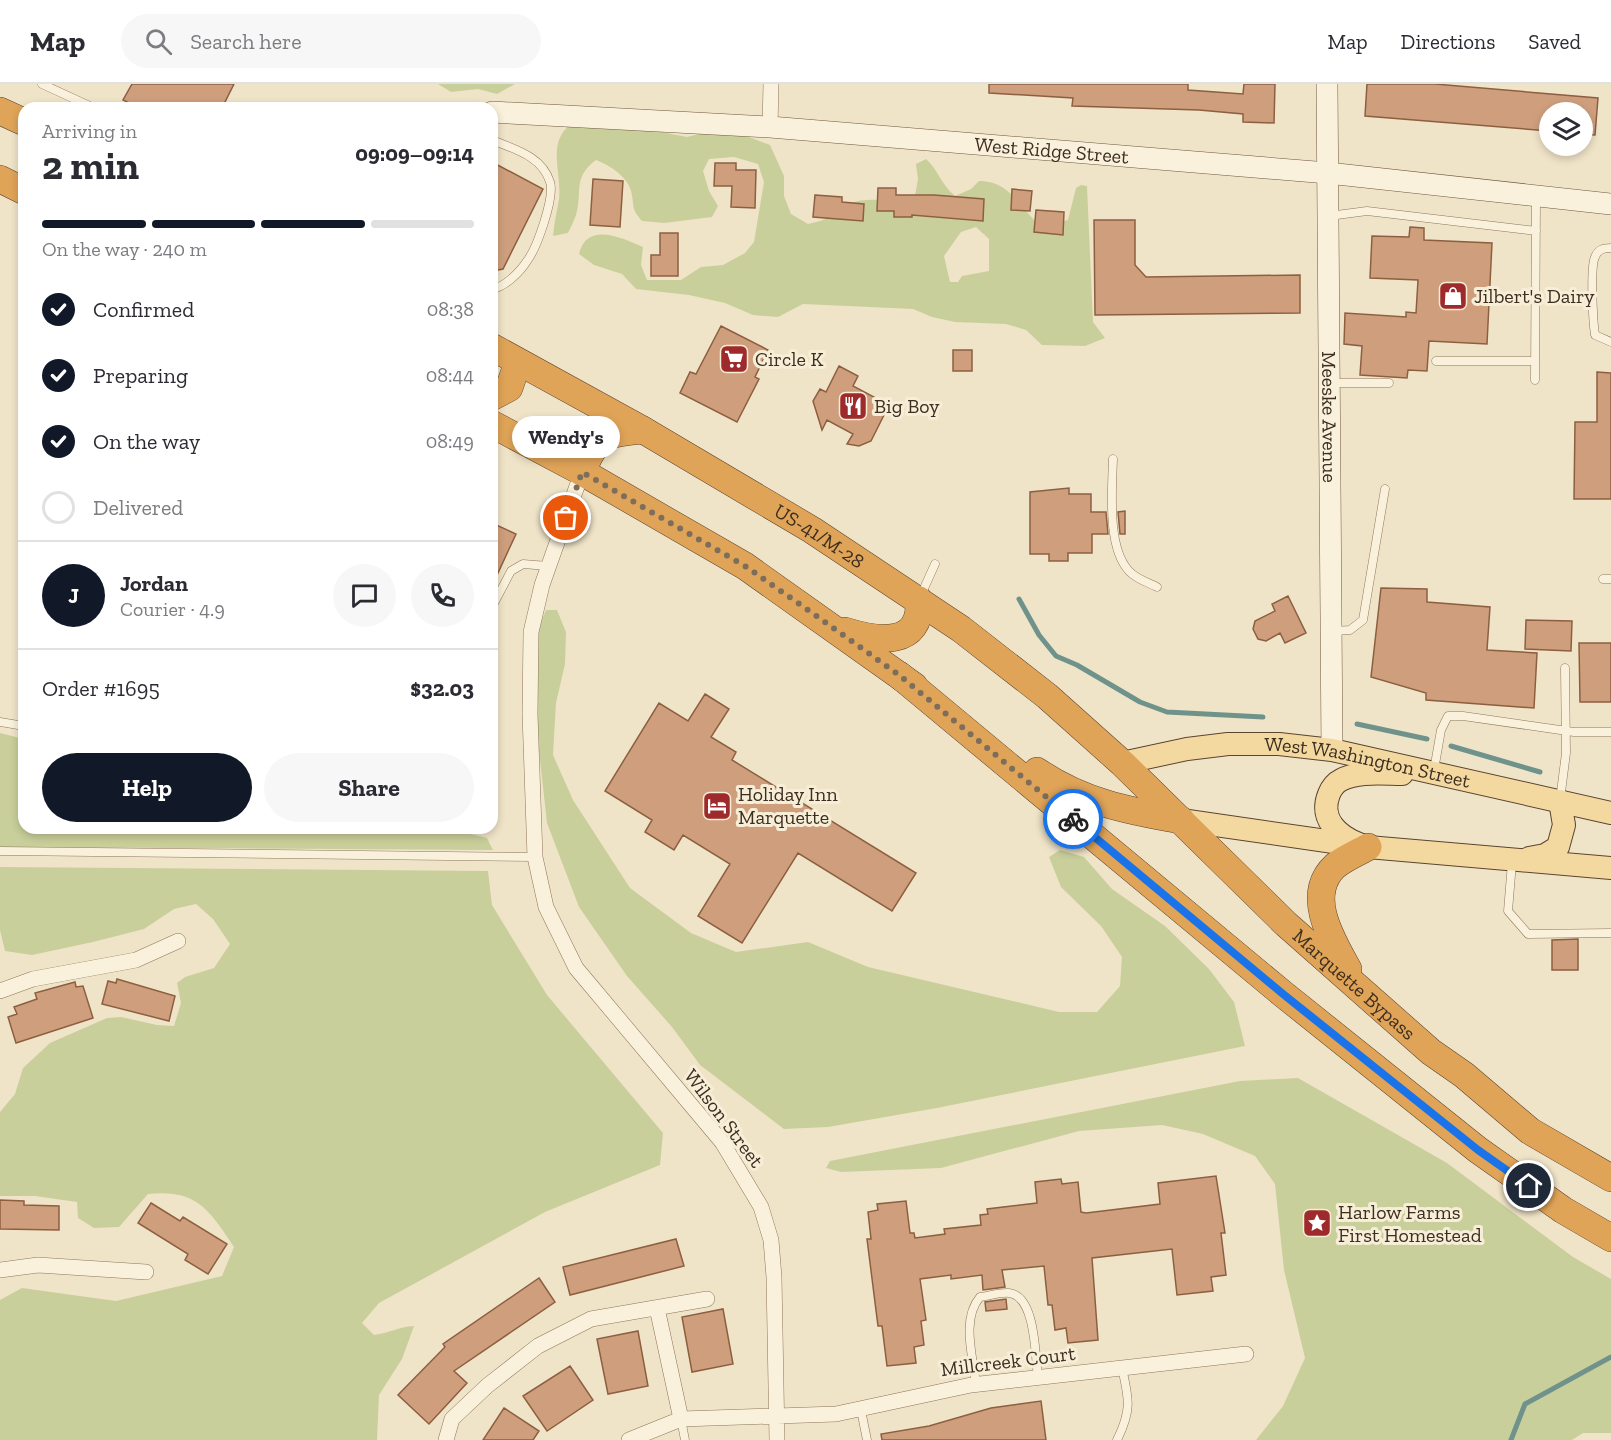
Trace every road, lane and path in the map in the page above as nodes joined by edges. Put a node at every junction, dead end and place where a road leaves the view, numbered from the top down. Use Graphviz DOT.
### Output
graph roads {
  1 [pos="42,84"];
  2 [pos="771,84"];
  3 [pos="1327,84"];
  4 [pos="81,102"];
  5 [pos="0,111"];
  6 [pos="498,112"];
  7 [pos="18,119"];
  8 [pos="770,127"];
  9 [pos="498,143"];
  10 [pos="1328,173"];
  11 [pos="1536,196"];
  12 [pos="1611,204"];
  13 [pos="1328,216"];
  14 [pos="1536,231"];
  15 [pos="1611,248"];
  16 [pos="498,288"];
  17 [pos="1611,342"];
  18 [pos="498,350"];
  19 [pos="1436,361"];
  20 [pos="1535,361"];
  21 [pos="518,362"];
  22 [pos="1535,380"];
  23 [pos="1331,383"];
  24 [pos="1389,383"];
  25 [pos="498,394"];
  26 [pos="498,427"];
  27 [pos="643,430"];
  28 [pos="1113,459"];
  29 [pos="582,472"];
  30 [pos="1385,489"];
  31 [pos="934,564"];
  32 [pos="549,566"];
  33 [pos="1157,587"];
  34 [pos="498,596"];
  35 [pos="919,600"];
  36 [pos="832,627"];
  37 [pos="1332,631"];
  38 [pos="1565,668"];
  39 [pos="899,675"];
  40 [pos="0,722"];
  41 [pos="18,725"];
  42 [pos="1564,730"];
  43 [pos="1611,732"];
  44 [pos="1332,750"];
  45 [pos="1122,763"];
  46 [pos="1433,773"];
  47 [pos="1560,801"];
  48 [pos="1611,813"];
  49 [pos="1182,820"];
  50 [pos="1368,847"];
  51 [pos="0,851"];
  52 [pos="535,857"];
  53 [pos="1512,861"];
  54 [pos="1611,868"];
  55 [pos="1611,933"];
  56 [pos="178,941"];
  57 [pos="1358,986"];
  58 [pos="0,992"];
  59 [pos="1611,1178"];
  60 [pos="1611,1238"];
  61 [pos="0,1270"];
  62 [pos="146,1272"];
  63 [pos="708,1299"];
  64 [pos="657,1308"];
  65 [pos="1246,1353"];
  66 [pos="1122,1368"];
  67 [pos="1038,1377"];
  68 [pos="976,1384"];
  69 [pos="861,1410"];
  70 [pos="778,1415"];
  71 [pos="681,1419"];
  72 [pos="446,1440"];
  73 [pos="630,1440"];
  74 [pos="685,1440"];
  75 [pos="777,1440"];
  76 [pos="867,1440"];
  77 [pos="1117,1440"];
  1 -- 4 [label="lane"];
  2 -- 8 [label="street"];
  3 -- 10 [label="street, Meeske Avenue"];
  5 -- 7 [label="highway"];
  6 -- 8 [label="street, West Ridge Street"];
  8 -- 10 [label="street, West Ridge Street"];
  9 -- 16 [label="lane"];
  10 -- 11 [label="street, West Ridge Street"];
  10 -- 13 [label="street, Meeske Avenue"];
  11 -- 12 [label="street, West Ridge Street"];
  11 -- 14 [label="lane"];
  13 -- 14 [label="lane"];
  13 -- 23 [label="street, Meeske Avenue"];
  14 -- 20 [label="lane"];
  15 -- 17 [label="lane"];
  18 -- 21 [label="highway, US-41/M-28"];
  19 -- 20 [label="lane"];
  20 -- 22 [label="lane"];
  21 -- 25 [label="highway"];
  21 -- 27 [label="highway, US-41/M-28"];
  23 -- 24 [label="lane"];
  23 -- 37 [label="street, Meeske Avenue"];
  26 -- 29 [label="highway"];
  27 -- 29 [label="highway"];
  27 -- 35 [label="highway, US-41/M-28"];
  28 -- 33 [label="lane"];
  29 -- 32 [label="street, Wilson Street"];
  29 -- 36 [label="highway"];
  30 -- 37 [label="lane"];
  31 -- 35 [label="lane"];
  32 -- 34 [label="lane"];
  32 -- 52 [label="street, Wilson Street"];
  35 -- 36 [label="highway"];
  35 -- 45 [label="highway, US-41/M-28"];
  36 -- 39 [label="highway"];
  37 -- 44 [label="street, Meeske Avenue"];
  38 -- 42 [label="lane"];
  39 -- 49 [label="highway"];
  39 -- 60 [label="highway"];
  40 -- 41 [label="lane"];
  42 -- 43 [label="lane"];
  42 -- 46 [label="lane"];
  42 -- 47 [label="lane"];
  44 -- 45 [label="main road, West Washington Street"];
  44 -- 46 [label="main road, West Washington Street"];
  45 -- 49 [label="highway, Marquette Bypass"];
  46 -- 47 [label="main road, West Washington Street"];
  46 -- 50 [label="main road"];
  47 -- 48 [label="main road, West Washington Street"];
  47 -- 53 [label="main road"];
  49 -- 50 [label="main road"];
  49 -- 57 [label="highway, Marquette Bypass"];
  50 -- 53 [label="main road"];
  50 -- 57 [label="highway"];
  51 -- 52 [label="lane"];
  52 -- 70 [label="street, Wilson Street"];
  53 -- 54 [label="main road"];
  53 -- 55 [label="lane"];
  56 -- 58 [label="street"];
  57 -- 59 [label="highway, Marquette Bypass"];
  61 -- 62 [label="street"];
  63 -- 64 [label="street"];
  64 -- 71 [label="street"];
  64 -- 72 [label="street"];
  65 -- 66 [label="street, Millcreek Court"];
  66 -- 67 [label="street, Millcreek Court"];
  66 -- 77 [label="lane"];
  67 -- 68 [label="street, Millcreek Court"];
  67 -- 68 [label="lane"];
  68 -- 69 [label="street, Millcreek Court"];
  69 -- 70 [label="street, Millcreek Court"];
  69 -- 76 [label="lane"];
  70 -- 71 [label="street, Millcreek Court"];
  70 -- 75 [label="street, Wilson Street"];
  71 -- 73 [label="street"];
  71 -- 74 [label="lane"];
}
